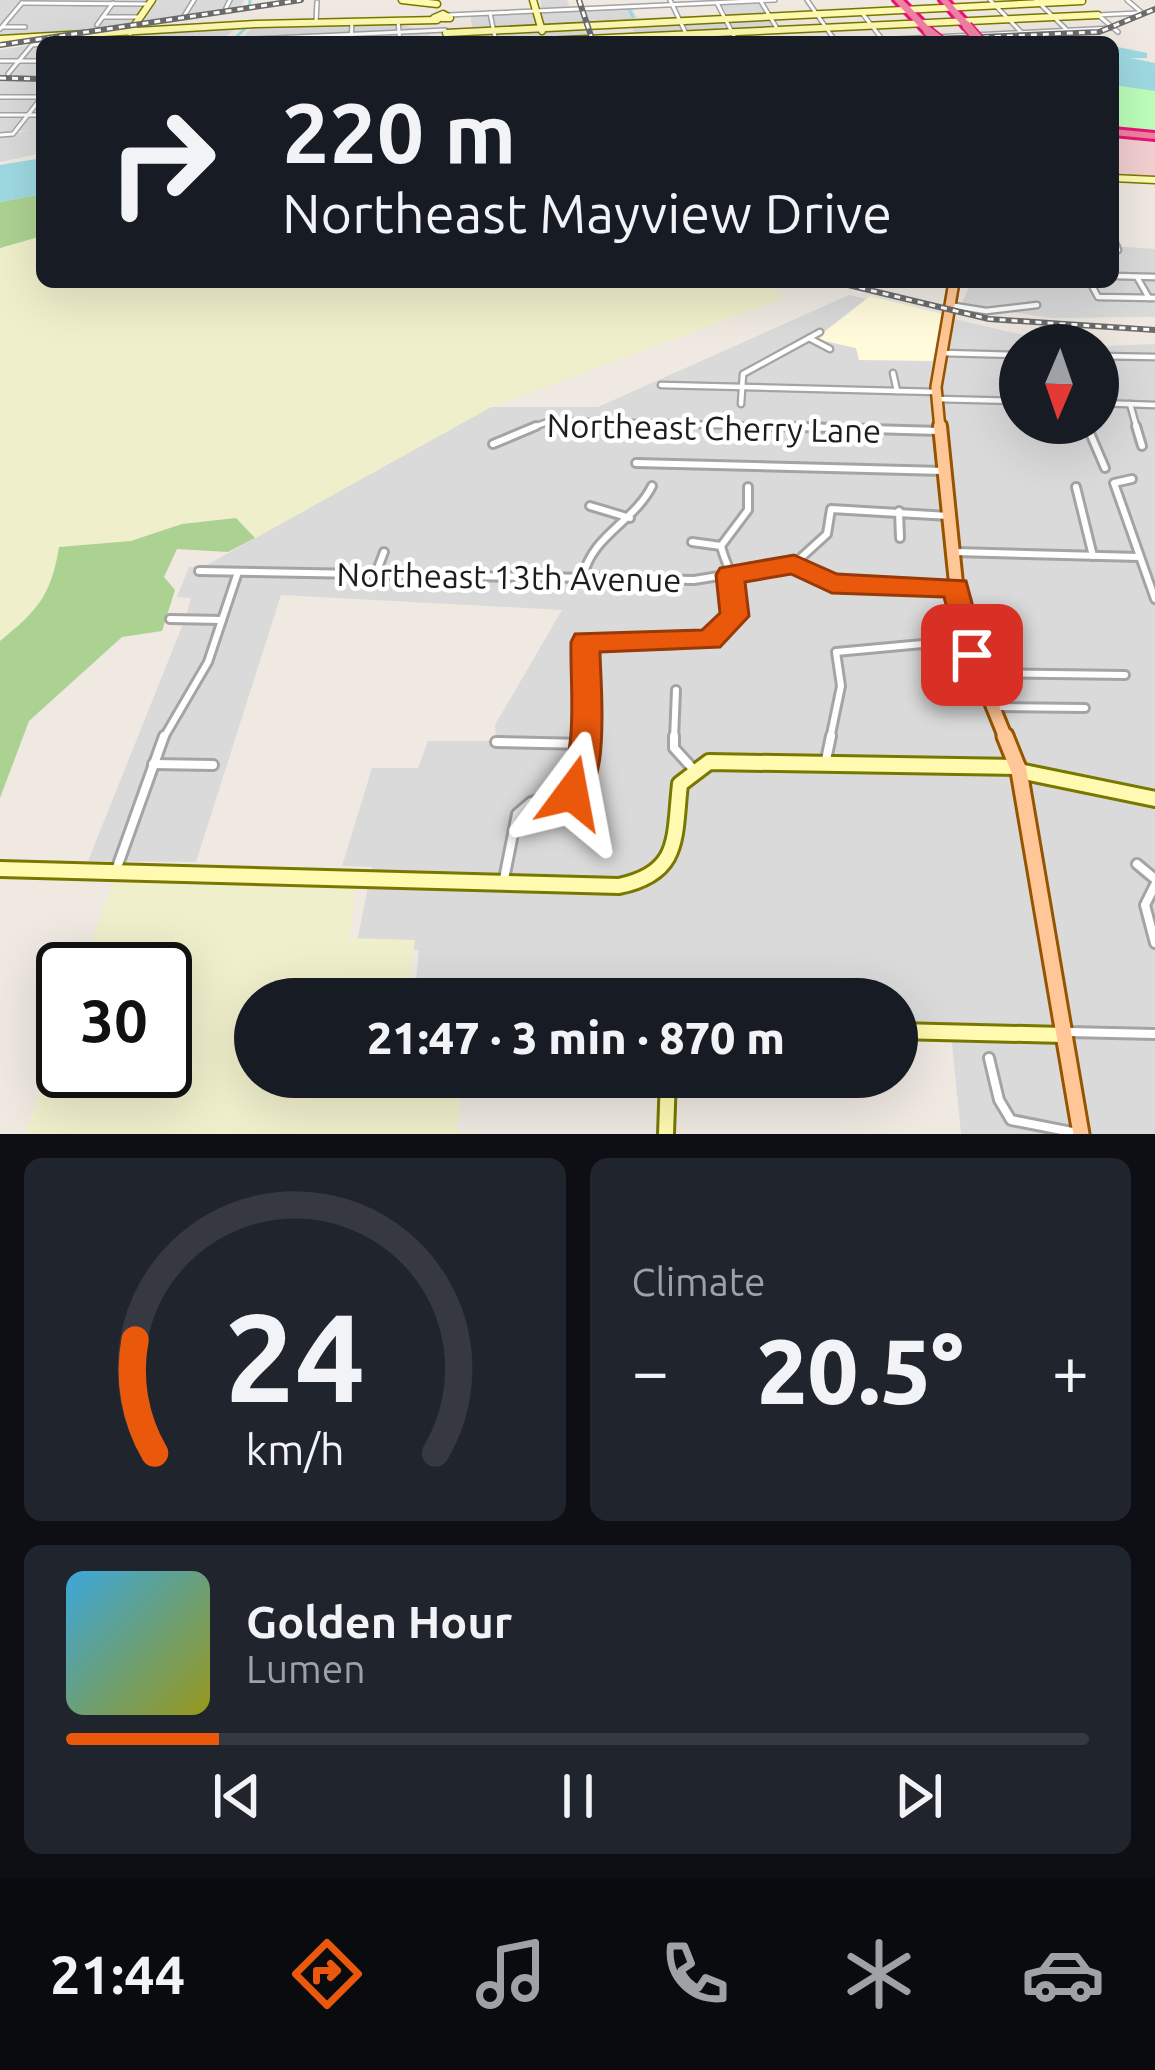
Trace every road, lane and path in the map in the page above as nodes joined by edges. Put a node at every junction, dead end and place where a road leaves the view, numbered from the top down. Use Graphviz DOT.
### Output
graph roads {
  1 [pos="194,0"];
  2 [pos="230,0"];
  3 [pos="402,0"];
  4 [pos="533,0"];
  5 [pos="760,0"];
  6 [pos="776,0"];
  7 [pos="807,0"];
  8 [pos="898,0"];
  9 [pos="1085,0"];
  10 [pos="1127,0"];
  11 [pos="716,1"];
  12 [pos="23,2"];
  13 [pos="114,2"];
  14 [pos="151,2"];
  15 [pos="317,2"];
  16 [pos="671,2"];
  17 [pos="1037,2"];
  18 [pos="993,3"];
  19 [pos="947,4"];
  20 [pos="226,8"];
  21 [pos="906,9"];
  22 [pos="536,11"];
  23 [pos="861,11"];
  24 [pos="490,13"];
  25 [pos="817,13"];
  26 [pos="442,14"];
  27 [pos="1098,15"];
  28 [pos="184,16"];
  29 [pos="769,16"];
  30 [pos="103,17"];
  31 [pos="141,17"];
  32 [pos="724,17"];
  33 [pos="1054,17"];
  34 [pos="679,19"];
  35 [pos="1009,19"];
  36 [pos="398,21"];
  37 [pos="305,22"];
  38 [pos="316,22"];
  39 [pos="352,22"];
  40 [pos="918,23"];
  41 [pos="584,24"];
  42 [pos="965,24"];
  43 [pos="97,25"];
  44 [pos="540,26"];
  45 [pos="872,26"];
  46 [pos="25,27"];
  47 [pos="206,27"];
  48 [pos="1,28"];
  49 [pos="493,28"];
  50 [pos="827,28"];
  51 [pos="778,30"];
  52 [pos="130,32"];
  53 [pos="399,32"];
  54 [pos="732,32"];
  55 [pos="1070,32"];
  56 [pos="448,33"];
  57 [pos="351,34"];
  58 [pos="1023,34"];
  59 [pos="929,35"];
  60 [pos="65,36"];
  61 [pos="128,36"];
  62 [pos="205,36"];
  63 [pos="304,36"];
  64 [pos="332,36"];
  65 [pos="399,36"];
  66 [pos="495,36"];
  67 [pos="543,36"];
  68 [pos="589,36"];
  69 [pos="687,36"];
  70 [pos="703,36"];
  71 [pos="734,36"];
  72 [pos="832,36"];
  73 [pos="880,36"];
  74 [pos="913,36"];
  75 [pos="976,36"];
  76 [pos="36,38"];
  77 [pos="0,40"];
  78 [pos="36,45"];
  79 [pos="0,62"];
  80 [pos="19,62"];
  81 [pos="36,62"];
  82 [pos="8,74"];
  83 [pos="0,97"];
  84 [pos="36,97"];
  85 [pos="36,105"];
  86 [pos="0,115"];
  87 [pos="28,115"];
  88 [pos="36,115"];
  89 [pos="1119,133"];
  90 [pos="0,135"];
  91 [pos="1155,136"];
  92 [pos="1119,178"];
  93 [pos="1155,180"];
  94 [pos="1119,277"];
  95 [pos="1137,277"];
  96 [pos="1155,277"];
  97 [pos="953,288"];
  98 [pos="1094,288"];
  99 [pos="1152,298"];
  100 [pos="949,305"];
  101 [pos="1037,305"];
  102 [pos="820,332"];
  103 [pos="809,338"];
  104 [pos="830,349"];
  105 [pos="939,352"];
  106 [pos="999,354"];
  107 [pos="1119,357"];
  108 [pos="1155,358"];
  109 [pos="893,373"];
  110 [pos="661,385"];
  111 [pos="740,387"];
  112 [pos="897,391"];
  113 [pos="937,396"];
  114 [pos="999,399"];
  115 [pos="1119,404"];
  116 [pos="1130,404"];
  117 [pos="1155,405"];
  118 [pos="742,426"];
  119 [pos="940,431"];
  120 [pos="493,444"];
  121 [pos="1095,444"];
  122 [pos="1142,446"];
  123 [pos="636,463"];
  124 [pos="1105,468"];
  125 [pos="944,471"];
  126 [pos="1132,479"];
  127 [pos="652,485"];
  128 [pos="748,487"];
  129 [pos="1076,487"];
  130 [pos="590,506"];
  131 [pos="899,512"];
  132 [pos="949,516"];
  133 [pos="630,518"];
  134 [pos="900,538"];
  135 [pos="692,542"];
  136 [pos="721,546"];
  137 [pos="952,552"];
  138 [pos="384,553"];
  139 [pos="1094,556"];
  140 [pos="1139,557"];
  141 [pos="794,564"];
  142 [pos="199,571"];
  143 [pos="238,572"];
  144 [pos="730,575"];
  145 [pos="375,576"];
  146 [pos="583,577"];
  147 [pos="956,588"];
  148 [pos="1155,599"];
  149 [pos="170,619"];
  150 [pos="222,620"];
  151 [pos="966,640"];
  152 [pos="980,673"];
  153 [pos="1125,675"];
  154 [pos="676,690"];
  155 [pos="996,707"];
  156 [pos="1085,708"];
  157 [pos="496,742"];
  158 [pos="586,744"];
  159 [pos="826,762"];
  160 [pos="153,764"];
  161 [pos="213,765"];
  162 [pos="1019,769"];
  163 [pos="694,770"];
  164 [pos="1155,799"];
  165 [pos="1137,864"];
  166 [pos="0,869"];
  167 [pos="115,873"];
  168 [pos="504,882"];
  169 [pos="1155,882"];
  170 [pos="1155,943"];
  171 [pos="918,1031"];
  172 [pos="1064,1034"];
  173 [pos="1155,1034"];
  174 [pos="989,1058"];
  175 [pos="667,1098"];
  176 [pos="666,1134"];
  177 [pos="1081,1134"];
  1 -- 28 [label="street"];
  2 -- 20 [label="street"];
  3 -- 26 [label="main road"];
  4 -- 22 [label="main road"];
  5 -- 6 [label="street"];
  5 -- 11 [label="street"];
  5 -- 29 [label="street"];
  7 -- 25 [label="street"];
  8 -- 21 [label="highway"];
  9 -- 17 [label="main road"];
  9 -- 27 [label="main road"];
  10 -- 27 [label="street"];
  11 -- 16 [label="street"];
  11 -- 32 [label="street"];
  12 -- 13 [label="street"];
  12 -- 48 [label="street"];
  13 -- 14 [label="street"];
  13 -- 30 [label="street"];
  14 -- 31 [label="main road"];
  15 -- 38 [label="street"];
  16 -- 22 [label="street"];
  16 -- 34 [label="street"];
  17 -- 18 [label="main road"];
  17 -- 33 [label="street"];
  18 -- 19 [label="main road"];
  18 -- 35 [label="street"];
  19 -- 21 [label="main road"];
  19 -- 42 [label="highway"];
  21 -- 23 [label="main road"];
  21 -- 40 [label="highway"];
  22 -- 24 [label="street"];
  22 -- 44 [label="main road"];
  23 -- 25 [label="main road"];
  23 -- 45 [label="street"];
  24 -- 26 [label="street"];
  24 -- 49 [label="street"];
  25 -- 29 [label="main road"];
  25 -- 50 [label="street"];
  26 -- 36 [label="main road"];
  26 -- 56 [label="main road"];
  27 -- 33 [label="main road"];
  27 -- 55 [label="street"];
  29 -- 32 [label="main road"];
  29 -- 51 [label="street"];
  30 -- 31 [label="street"];
  30 -- 43 [label="street"];
  31 -- 52 [label="main road"];
  32 -- 34 [label="main road"];
  32 -- 54 [label="street"];
  33 -- 35 [label="main road"];
  33 -- 55 [label="street"];
  34 -- 41 [label="main road"];
  34 -- 69 [label="street"];
  35 -- 42 [label="main road"];
  35 -- 58 [label="street"];
  36 -- 39 [label="main road"];
  36 -- 53 [label="street"];
  37 -- 38 [label="main road"];
  37 -- 47 [label="main road"];
  37 -- 63 [label="street"];
  38 -- 39 [label="main road"];
  39 -- 57 [label="street"];
  40 -- 42 [label="main road"];
  40 -- 45 [label="main road"];
  40 -- 59 [label="highway"];
  41 -- 44 [label="main road"];
  41 -- 68 [label="street"];
  42 -- 75 [label="highway, bridge"];
  44 -- 49 [label="main road"];
  44 -- 67 [label="main road"];
  45 -- 50 [label="main road"];
  45 -- 73 [label="street"];
  46 -- 48 [label="street"];
  47 -- 52 [label="main road"];
  47 -- 62 [label="street"];
  49 -- 56 [label="main road"];
  49 -- 66 [label="street"];
  50 -- 51 [label="main road"];
  50 -- 72 [label="street"];
  51 -- 54 [label="main road"];
  52 -- 60 [label="main road"];
  52 -- 61 [label="street"];
  53 -- 56 [label="street"];
  53 -- 57 [label="street"];
  53 -- 65 [label="street"];
  54 -- 70 [label="main road"];
  54 -- 71 [label="street"];
  55 -- 58 [label="street"];
  57 -- 64 [label="street"];
  58 -- 59 [label="street"];
  59 -- 74 [label="street"];
  76 -- 77 [label="main road"];
  78 -- 80 [label="street"];
  79 -- 80 [label="street"];
  80 -- 81 [label="street"];
  80 -- 82 [label="street"];
  83 -- 84 [label="street"];
  85 -- 87 [label="street"];
  86 -- 87 [label="street"];
  87 -- 88 [label="street"];
  87 -- 90 [label="street"];
  89 -- 91 [label="highway"];
  92 -- 93 [label="main road"];
  94 -- 95 [label="street"];
  95 -- 96 [label="street"];
  95 -- 99 [label="street"];
  97 -- 100 [label="main road"];
  98 -- 99 [label="street"];
  100 -- 101 [label="street"];
  100 -- 105 [label="main road"];
  102 -- 103 [label="street"];
  103 -- 104 [label="street"];
  103 -- 111 [label="street"];
  105 -- 106 [label="street"];
  105 -- 113 [label="main road"];
  107 -- 108 [label="street"];
  109 -- 112 [label="street"];
  110 -- 111 [label="street"];
  111 -- 112 [label="street"];
  111 -- 118 [label="street"];
  112 -- 113 [label="street"];
  113 -- 114 [label="street"];
  113 -- 119 [label="main road"];
  115 -- 116 [label="street"];
  116 -- 117 [label="street"];
  116 -- 122 [label="street"];
  118 -- 119 [label="street, Northeast Cherry Lane"];
  118 -- 120 [label="street, Northeast Cherry Lane"];
  119 -- 125 [label="main road"];
  121 -- 124 [label="street"];
  123 -- 125 [label="street"];
  125 -- 132 [label="main road"];
  126 -- 140 [label="street"];
  127 -- 133 [label="street"];
  128 -- 136 [label="street"];
  129 -- 139 [label="street"];
  130 -- 133 [label="street"];
  131 -- 132 [label="street"];
  131 -- 134 [label="street"];
  131 -- 141 [label="street"];
  132 -- 137 [label="main road"];
  133 -- 146 [label="street"];
  135 -- 136 [label="street"];
  136 -- 144 [label="street"];
  137 -- 139 [label="street"];
  137 -- 147 [label="main road"];
  138 -- 145 [label="street"];
  139 -- 140 [label="street"];
  140 -- 148 [label="street"];
  141 -- 144 [label="street, Northeast 13th Avenue"];
  141 -- 147 [label="street"];
  142 -- 143 [label="street, Northeast 13th Avenue"];
  143 -- 145 [label="street, Northeast 13th Avenue"];
  143 -- 150 [label="street"];
  144 -- 146 [label="street, Northeast 13th Avenue"];
  144 -- 158 [label="street"];
  145 -- 146 [label="street, Northeast 13th Avenue"];
  147 -- 151 [label="main road"];
  149 -- 150 [label="street"];
  150 -- 160 [label="street"];
  151 -- 152 [label="main road"];
  151 -- 159 [label="street"];
  152 -- 153 [label="street"];
  152 -- 155 [label="main road"];
  154 -- 163 [label="street"];
  155 -- 156 [label="street"];
  155 -- 162 [label="main road"];
  157 -- 158 [label="street"];
  158 -- 168 [label="street"];
  159 -- 162 [label="main road"];
  159 -- 163 [label="main road"];
  160 -- 161 [label="street"];
  160 -- 167 [label="street"];
  162 -- 164 [label="main road"];
  162 -- 172 [label="main road"];
  163 -- 168 [label="main road"];
  165 -- 169 [label="street"];
  166 -- 167 [label="main road"];
  167 -- 168 [label="main road"];
  169 -- 170 [label="street"];
  171 -- 172 [label="main road"];
  172 -- 173 [label="street"];
  172 -- 177 [label="main road"];
  174 -- 177 [label="street"];
  175 -- 176 [label="main road"];
}
